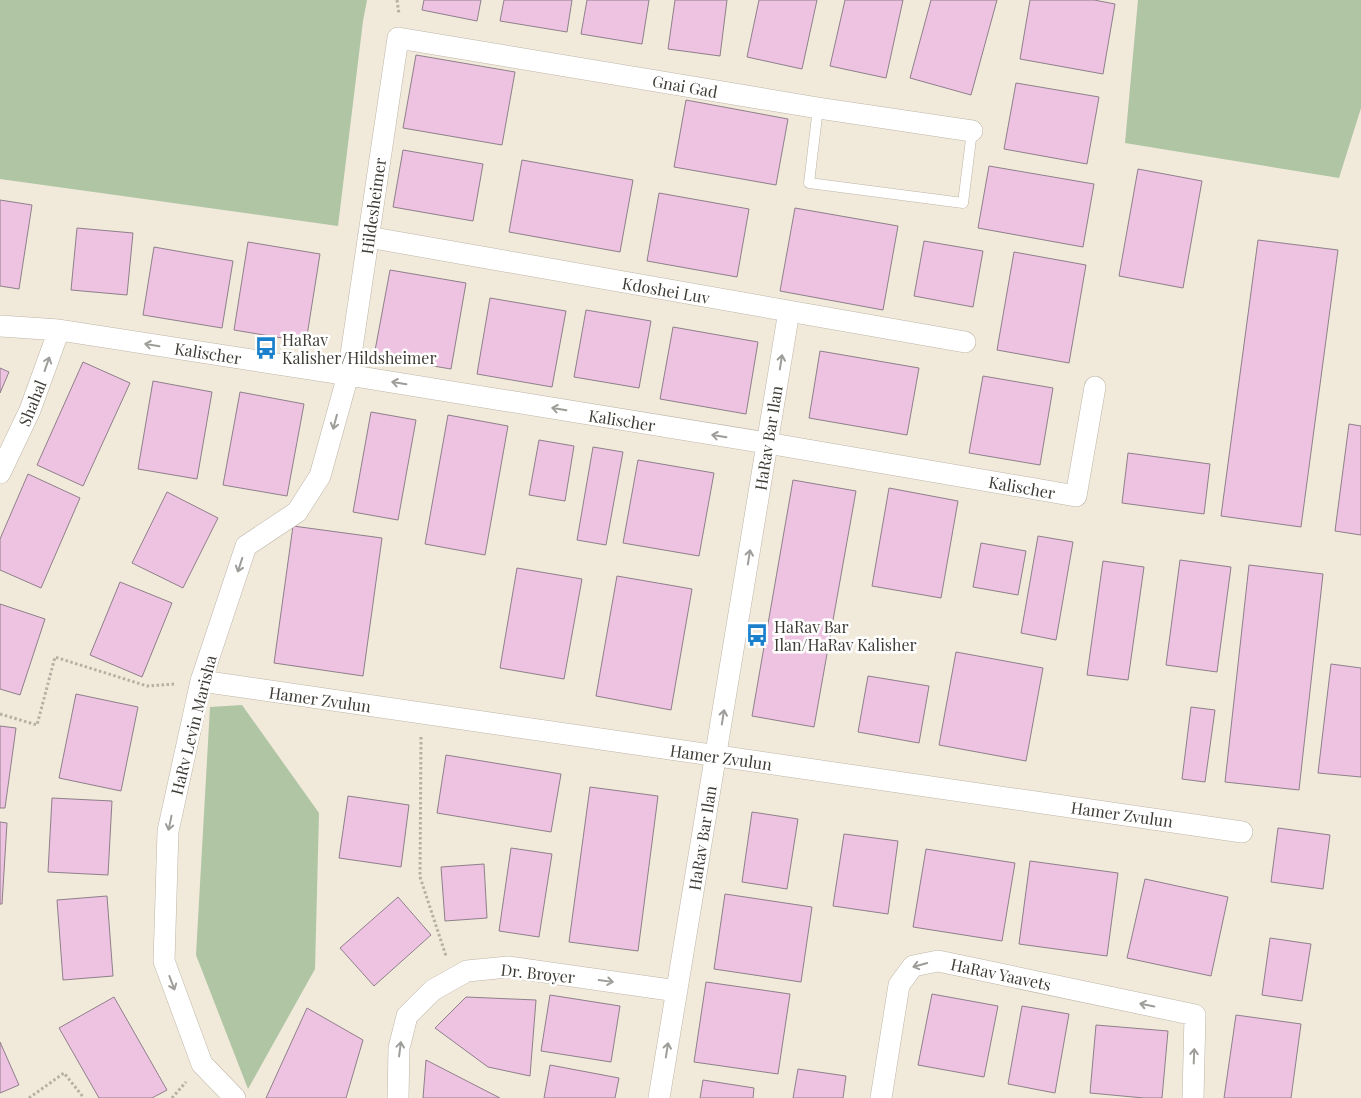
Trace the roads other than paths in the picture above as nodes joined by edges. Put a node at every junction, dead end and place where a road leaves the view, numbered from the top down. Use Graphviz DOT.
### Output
graph roads {
  1 [pos="398,38"];
  2 [pos="818,108"];
  3 [pos="972,131"];
  4 [pos="368,237"];
  5 [pos="790,311"];
  6 [pos="0,326"];
  7 [pos="58,330"];
  8 [pos="965,342"];
  9 [pos="348,375"];
  10 [pos="1095,387"];
  11 [pos="768,443"];
  12 [pos="0,473"];
  13 [pos="201,682"];
  14 [pos="716,756"];
  15 [pos="1242,832"];
  16 [pos="677,990"];
  17 [pos="235,1098"];
  18 [pos="398,1098"];
  19 [pos="659,1098"];
  20 [pos="881,1098"];
  21 [pos="1193,1098"];
  1 -- 2 [label="street, Gnai Gad"];
  1 -- 4 [label="street, Hildesheimer"];
  2 -- 3 [label="street, Gnai Gad"];
  2 -- 3 [label="lane"];
  4 -- 5 [label="street, Kdoshei Luv"];
  4 -- 9 [label="street, Hildesheimer"];
  5 -- 8 [label="street, Kdoshei Luv"];
  11 -- 5 [label="street, HaRav Bar Ilan, one-way"];
  6 -- 7 [label="street, Kalischer"];
  9 -- 7 [label="street, Kalischer, one-way"];
  12 -- 7 [label="street, Shahal, one-way"];
  11 -- 9 [label="street, Kalischer, one-way"];
  9 -- 13 [label="street, HaRv Levin Marisha, one-way"];
  10 -- 11 [label="street, Kalischer"];
  14 -- 11 [label="street, HaRav Bar Ilan, one-way"];
  13 -- 14 [label="street, Hamer Zvulun"];
  13 -- 17 [label="street, HaRv Levin Marisha, one-way"];
  14 -- 15 [label="street, Hamer Zvulun"];
  14 -- 16 [label="street, HaRav Bar Ilan"];
  18 -- 16 [label="street, Dr. Broyer, one-way"];
  19 -- 16 [label="street, HaRav Bar Ilan, one-way"];
  21 -- 20 [label="street, HaRav Yaavets, one-way"];
}
